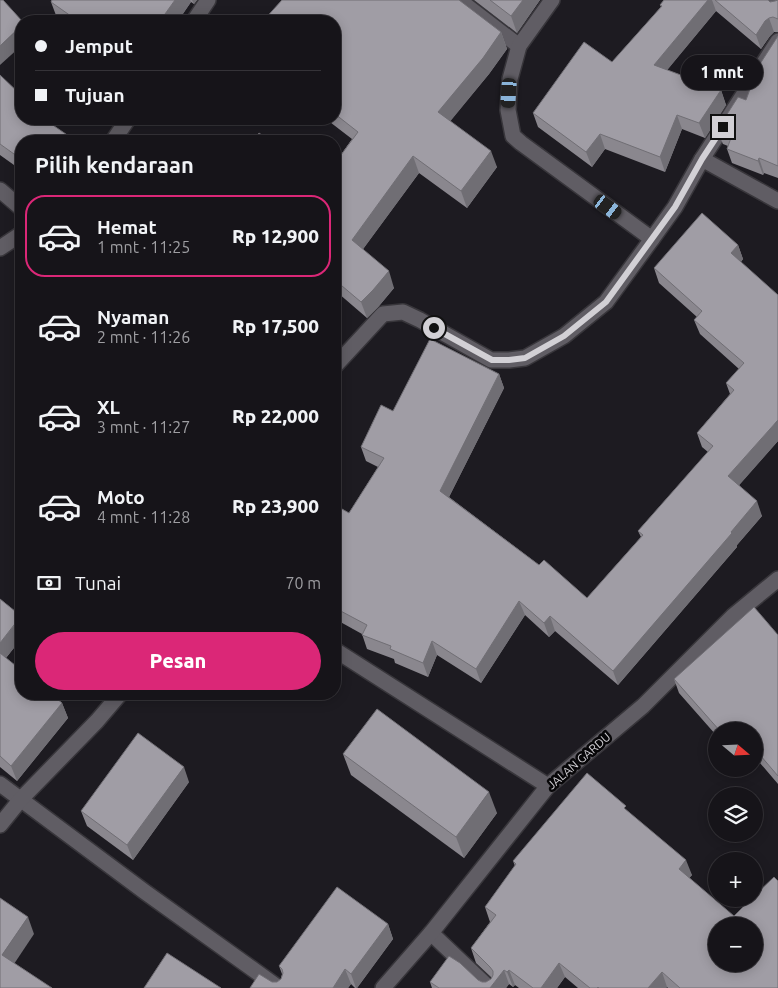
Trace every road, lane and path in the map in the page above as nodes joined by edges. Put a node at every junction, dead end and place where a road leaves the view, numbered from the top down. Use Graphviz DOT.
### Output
graph roads {
  1 [pos="208,0"];
  2 [pos="459,0"];
  3 [pos="552,0"];
  4 [pos="770,0"];
  5 [pos="778,7"];
  6 [pos="198,15"];
  7 [pos="778,41"];
  8 [pos="519,46"];
  9 [pos="702,159"];
  10 [pos="0,190"];
  11 [pos="778,201"];
  12 [pos="15,203"];
  13 [pos="15,238"];
  14 [pos="652,239"];
  15 [pos="0,248"];
  16 [pos="341,360"];
  17 [pos="778,579"];
  18 [pos="341,654"];
  19 [pos="115,700"];
  20 [pos="0,784"];
  21 [pos="548,786"];
  22 [pos="21,799"];
  23 [pos="0,825"];
  24 [pos="431,933"];
  25 [pos="279,988"];
  26 [pos="383,988"];
  27 [pos="489,988"];
  1 -- 6 [label="street"];
  2 -- 8 [label="street"];
  3 -- 8 [label="street"];
  4 -- 5 [label="street"];
  7 -- 9 [label="street"];
  8 -- 14 [label="street"];
  9 -- 11 [label="street"];
  9 -- 14 [label="street"];
  10 -- 12 [label="street"];
  13 -- 15 [label="street"];
  14 -- 16 [label="street"];
  17 -- 21 [label="street, JALAN GARDU"];
  18 -- 21 [label="street"];
  19 -- 22 [label="street"];
  20 -- 22 [label="street"];
  21 -- 24 [label="street, JALAN GARDU"];
  22 -- 23 [label="street"];
  22 -- 25 [label="street"];
  24 -- 26 [label="street, JALAN GARDU"];
  24 -- 27 [label="street"];
}
